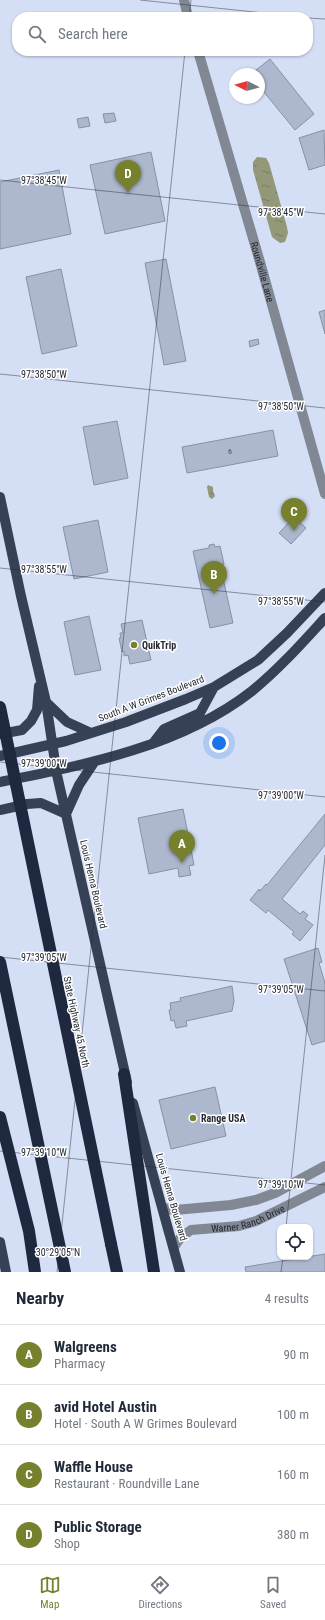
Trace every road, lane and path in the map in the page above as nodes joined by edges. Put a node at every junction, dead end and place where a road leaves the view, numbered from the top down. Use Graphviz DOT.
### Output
graph roads {
  1 [pos="184,0"];
  2 [pos="187,12"];
  3 [pos="199,56"];
  4 [pos="325,494"];
  5 [pos="0,497"];
  6 [pos="325,593"];
  7 [pos="325,618"];
  8 [pos="40,676"];
  9 [pos="214,687"];
  10 [pos="46,702"];
  11 [pos="0,707"];
  12 [pos="91,733"];
  13 [pos="0,734"];
  14 [pos="154,742"];
  15 [pos="53,745"];
  16 [pos="0,756"];
  17 [pos="95,761"];
  18 [pos="57,770"];
  19 [pos="0,782"];
  20 [pos="0,810"];
  21 [pos="66,814"];
  22 [pos="0,962"];
  23 [pos="124,1074"];
  24 [pos="0,1117"];
  25 [pos="325,1166"];
  26 [pos="325,1187"];
  27 [pos="163,1208"];
  28 [pos="0,1242"];
  29 [pos="174,1247"];
  30 [pos="6,1272"];
  31 [pos="35,1272"];
  32 [pos="64,1272"];
  33 [pos="117,1272"];
  34 [pos="154,1272"];
  35 [pos="180,1272"];
  1 -- 2 [label="street"];
  3 -- 4 [label="street, Roundville Lane"];
  5 -- 8 [label="main road, Louis Henna Boulevard"];
  6 -- 9 [label="main road, South A W Grimes Boulevard"];
  7 -- 14 [label="main road"];
  8 -- 10 [label="main road, Louis Henna Boulevard"];
  8 -- 13 [label="main road"];
  9 -- 12 [label="main road, South A W Grimes Boulevard"];
  9 -- 14 [label="main road"];
  10 -- 12 [label="main road"];
  10 -- 15 [label="main road, Louis Henna Boulevard"];
  11 -- 33 [label="highway, State Highway 45 North, bridge"];
  12 -- 15 [label="main road, South A W Grimes Boulevard"];
  14 -- 17 [label="main road"];
  15 -- 16 [label="main road, South A W Grimes Boulevard"];
  15 -- 18 [label="main road, Louis Henna Boulevard"];
  17 -- 18 [label="main road"];
  17 -- 21 [label="main road"];
  18 -- 19 [label="main road"];
  18 -- 21 [label="main road, Louis Henna Boulevard"];
  20 -- 21 [label="main road"];
  21 -- 23 [label="main road, Louis Henna Boulevard"];
  22 -- 32 [label="highway"];
  23 -- 27 [label="main road, Louis Henna Boulevard"];
  23 -- 34 [label="highway"];
  24 -- 31 [label="highway"];
  25 -- 27 [label="street, Warner Ranch Drive"];
  26 -- 29 [label="street, Warner Ranch Drive"];
  27 -- 29 [label="main road, Louis Henna Boulevard"];
  28 -- 30 [label="main road"];
  29 -- 35 [label="main road, Louis Henna Boulevard"];
}
